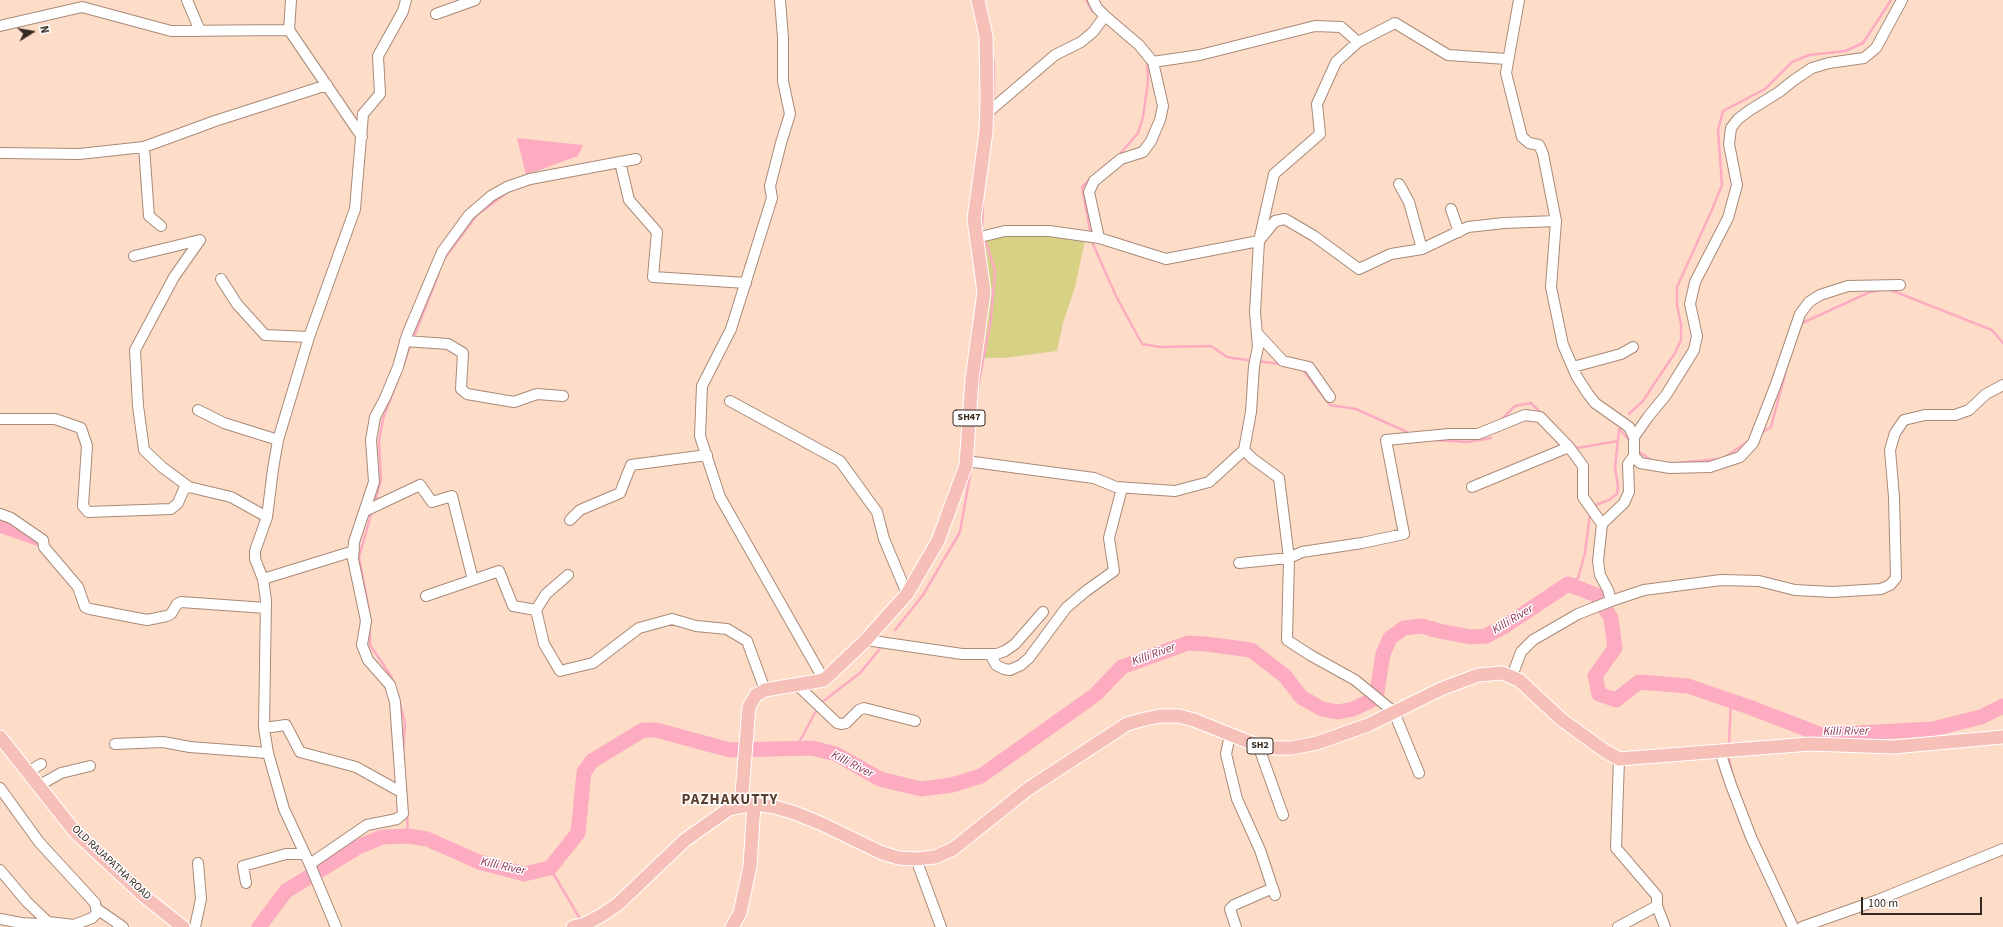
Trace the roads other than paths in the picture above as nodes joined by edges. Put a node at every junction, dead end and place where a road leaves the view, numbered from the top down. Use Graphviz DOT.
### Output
graph roads {
  1 [pos="187,0"];
  2 [pos="291,0"];
  3 [pos="406,0"];
  4 [pos="475,0"];
  5 [pos="780,0"];
  6 [pos="978,0"];
  7 [pos="1093,0"];
  8 [pos="1519,0"];
  9 [pos="1902,0"];
  10 [pos="436,14"];
  11 [pos="1105,16"];
  12 [pos="0,26"];
  13 [pos="290,30"];
  14 [pos="200,31"];
  15 [pos="1358,42"];
  16 [pos="1507,59"];
  17 [pos="1153,62"];
  18 [pos="327,85"];
  19 [pos="986,114"];
  20 [pos="362,137"];
  21 [pos="144,147"];
  22 [pos="0,153"];
  23 [pos="636,159"];
  24 [pos="620,162"];
  25 [pos="1399,184"];
  26 [pos="1451,209"];
  27 [pos="1556,221"];
  28 [pos="161,226"];
  29 [pos="1460,232"];
  30 [pos="976,238"];
  31 [pos="1099,238"];
  32 [pos="1259,241"];
  33 [pos="1422,248"];
  34 [pos="134,256"];
  35 [pos="221,279"];
  36 [pos="746,283"];
  37 [pos="1900,285"];
  38 [pos="1256,333"];
  39 [pos="309,337"];
  40 [pos="405,341"];
  41 [pos="1633,347"];
  42 [pos="1572,366"];
  43 [pos="2003,385"];
  44 [pos="563,396"];
  45 [pos="1330,397"];
  46 [pos="730,401"];
  47 [pos="198,410"];
  48 [pos="0,419"];
  49 [pos="1634,436"];
  50 [pos="278,440"];
  51 [pos="1569,446"];
  52 [pos="1244,450"];
  53 [pos="706,455"];
  54 [pos="1634,456"];
  55 [pos="966,460"];
  56 [pos="189,487"];
  57 [pos="1472,487"];
  58 [pos="1122,488"];
  59 [pos="365,511"];
  60 [pos="0,514"];
  61 [pos="267,517"];
  62 [pos="570,520"];
  63 [pos="1602,524"];
  64 [pos="354,550"];
  65 [pos="1289,558"];
  66 [pos="1239,563"];
  67 [pos="568,575"];
  68 [pos="263,579"];
  69 [pos="474,580"];
  70 [pos="907,594"];
  71 [pos="426,596"];
  72 [pos="1611,601"];
  73 [pos="266,608"];
  74 [pos="536,610"];
  75 [pos="1043,612"];
  76 [pos="866,640"];
  77 [pos="990,654"];
  78 [pos="1512,676"];
  79 [pos="824,680"];
  80 [pos="796,684"];
  81 [pos="766,690"];
  82 [pos="1394,712"];
  83 [pos="915,721"];
  84 [pos="264,728"];
  85 [pos="1230,735"];
  86 [pos="0,737"];
  87 [pos="2003,737"];
  88 [pos="114,744"];
  89 [pos="1258,745"];
  90 [pos="1720,752"];
  91 [pos="268,753"];
  92 [pos="1619,759"];
  93 [pos="42,764"];
  94 [pos="90,766"];
  95 [pos="28,772"];
  96 [pos="1419,773"];
  97 [pos="38,786"];
  98 [pos="0,788"];
  99 [pos="401,792"];
  100 [pos="748,805"];
  101 [pos="1283,815"];
  102 [pos="2003,849"];
  103 [pos="305,854"];
  104 [pos="916,859"];
  105 [pos="198,863"];
  106 [pos="311,865"];
  107 [pos="0,870"];
  108 [pos="246,883"];
  109 [pos="1657,906"];
  110 [pos="97,909"];
  111 [pos="0,919"];
  112 [pos="47,925"];
  113 [pos="123,927"];
  114 [pos="183,927"];
  115 [pos="195,927"];
  116 [pos="336,927"];
  117 [pos="573,927"];
  118 [pos="732,927"];
  119 [pos="940,927"];
  120 [pos="1236,927"];
  121 [pos="1618,927"];
  122 [pos="1665,927"];
  123 [pos="1792,927"];
  124 [pos="1802,927"];
  1 -- 14 [label="street"];
  2 -- 13 [label="street"];
  3 -- 20 [label="street"];
  4 -- 10 [label="street"];
  5 -- 36 [label="street"];
  6 -- 19 [label="main road, SH47"];
  7 -- 11 [label="street"];
  8 -- 16 [label="street"];
  9 -- 49 [label="street"];
  11 -- 17 [label="street"];
  11 -- 19 [label="street"];
  12 -- 14 [label="street"];
  13 -- 14 [label="street"];
  13 -- 18 [label="street"];
  15 -- 16 [label="street"];
  15 -- 17 [label="street"];
  15 -- 32 [label="street"];
  16 -- 27 [label="street"];
  17 -- 31 [label="street"];
  18 -- 20 [label="street"];
  18 -- 21 [label="street"];
  19 -- 30 [label="main road, SH47"];
  20 -- 39 [label="street"];
  21 -- 22 [label="street"];
  21 -- 28 [label="street"];
  23 -- 24 [label="street"];
  24 -- 36 [label="street"];
  24 -- 40 [label="street"];
  25 -- 33 [label="street"];
  26 -- 29 [label="street"];
  27 -- 29 [label="street"];
  27 -- 42 [label="street"];
  29 -- 33 [label="street"];
  30 -- 31 [label="street"];
  30 -- 55 [label="main road, SH47"];
  31 -- 32 [label="street"];
  32 -- 33 [label="street"];
  32 -- 38 [label="street"];
  34 -- 56 [label="street"];
  35 -- 39 [label="street"];
  36 -- 53 [label="street"];
  37 -- 54 [label="street"];
  38 -- 45 [label="street"];
  38 -- 52 [label="street"];
  39 -- 50 [label="street"];
  40 -- 44 [label="street"];
  40 -- 59 [label="street"];
  41 -- 42 [label="street"];
  42 -- 49 [label="street"];
  43 -- 72 [label="street"];
  46 -- 70 [label="street"];
  47 -- 50 [label="street"];
  48 -- 56 [label="street"];
  49 -- 54 [label="street"];
  50 -- 61 [label="street"];
  51 -- 57 [label="street"];
  51 -- 63 [label="street"];
  51 -- 65 [label="street"];
  52 -- 58 [label="street"];
  52 -- 65 [label="street"];
  53 -- 62 [label="street"];
  53 -- 79 [label="street"];
  54 -- 63 [label="street"];
  55 -- 58 [label="street"];
  55 -- 70 [label="main road, SH47"];
  56 -- 61 [label="street"];
  58 -- 77 [label="street"];
  59 -- 64 [label="street"];
  59 -- 69 [label="street"];
  60 -- 73 [label="street"];
  61 -- 68 [label="street"];
  63 -- 72 [label="street"];
  64 -- 68 [label="street"];
  64 -- 99 [label="street"];
  65 -- 66 [label="street"];
  65 -- 82 [label="street"];
  67 -- 74 [label="street"];
  68 -- 73 [label="street"];
  69 -- 71 [label="street"];
  69 -- 74 [label="street"];
  70 -- 76 [label="main road, SH47"];
  72 -- 78 [label="street"];
  73 -- 84 [label="street"];
  74 -- 81 [label="street"];
  75 -- 77 [label="street"];
  76 -- 77 [label="street"];
  76 -- 79 [label="main road, SH47"];
  78 -- 82 [label="main road, SH2"];
  78 -- 92 [label="main road"];
  79 -- 80 [label="main road"];
  80 -- 81 [label="main road"];
  80 -- 83 [label="street"];
  81 -- 100 [label="main road"];
  82 -- 89 [label="main road, SH2"];
  82 -- 96 [label="street"];
  84 -- 91 [label="street"];
  84 -- 99 [label="street"];
  85 -- 89 [label="main road, SH2"];
  85 -- 104 [label="main road, SH2"];
  85 -- 120 [label="street"];
  86 -- 95 [label="main road, OLD RAJAPATHA ROAD"];
  87 -- 90 [label="main road"];
  88 -- 91 [label="street"];
  89 -- 101 [label="street"];
  90 -- 92 [label="main road"];
  90 -- 123 [label="street"];
  91 -- 103 [label="street"];
  92 -- 109 [label="street"];
  93 -- 95 [label="street"];
  94 -- 97 [label="street"];
  95 -- 97 [label="main road, OLD RAJAPATHA ROAD"];
  97 -- 114 [label="main road, OLD RAJAPATHA ROAD"];
  98 -- 110 [label="street"];
  99 -- 106 [label="street"];
  100 -- 104 [label="main road, SH2"];
  100 -- 117 [label="main road"];
  100 -- 118 [label="main road"];
  102 -- 124 [label="street"];
  103 -- 106 [label="street"];
  103 -- 108 [label="street"];
  104 -- 119 [label="street"];
  105 -- 115 [label="street"];
  106 -- 116 [label="street"];
  107 -- 112 [label="street"];
  109 -- 121 [label="street"];
  109 -- 122 [label="street"];
  110 -- 112 [label="street"];
  110 -- 113 [label="street"];
  111 -- 112 [label="street"];
}
